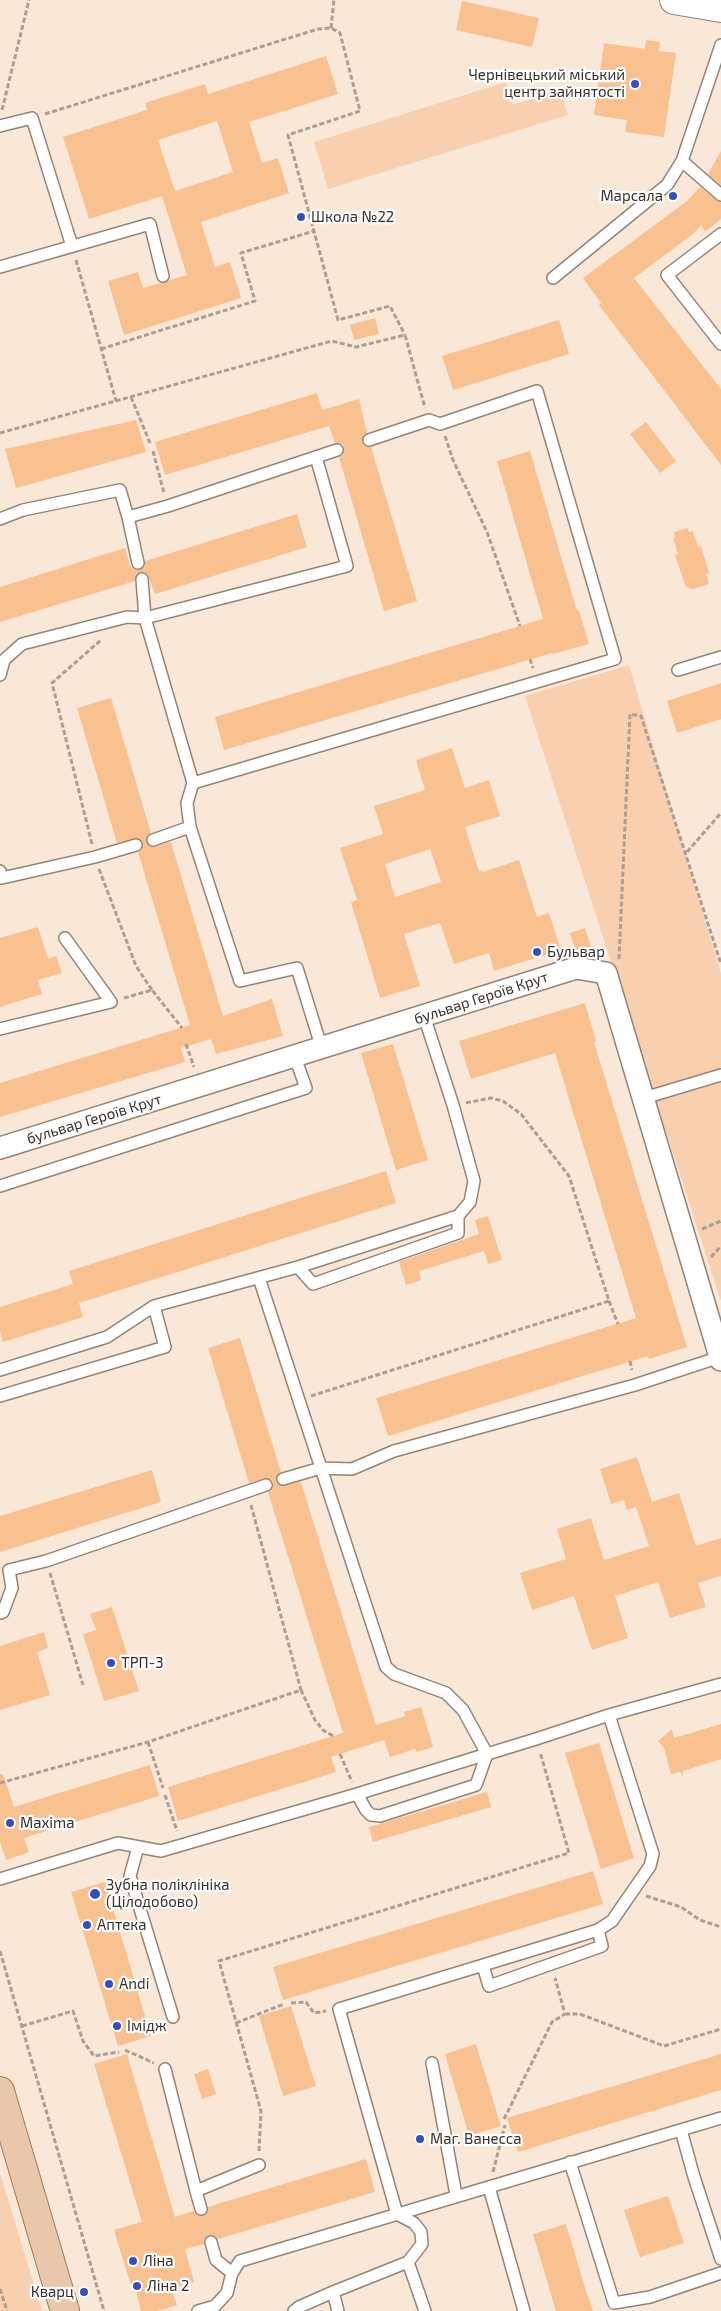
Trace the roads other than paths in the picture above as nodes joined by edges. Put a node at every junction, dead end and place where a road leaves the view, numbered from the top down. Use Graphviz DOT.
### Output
graph roads {
  1 [pos="674,0"];
  2 [pos="721,8"];
  3 [pos="721,45"];
  4 [pos="0,126"];
  5 [pos="682,161"];
  6 [pos="721,195"];
  7 [pos="721,234"];
  8 [pos="72,246"];
  9 [pos="0,267"];
  10 [pos="164,276"];
  11 [pos="553,278"];
  12 [pos="721,344"];
  13 [pos="369,440"];
  14 [pos="337,450"];
  15 [pos="316,457"];
  16 [pos="128,517"];
  17 [pos="0,519"];
  18 [pos="138,563"];
  19 [pos="142,579"];
  20 [pos="145,618"];
  21 [pos="721,657"];
  22 [pos="678,670"];
  23 [pos="0,675"];
  24 [pos="193,783"];
  25 [pos="190,827"];
  26 [pos="153,840"];
  27 [pos="136,845"];
  28 [pos="0,871"];
  29 [pos="65,938"];
  30 [pos="424,1016"];
  31 [pos="0,1029"];
  32 [pos="322,1048"];
  33 [pos="295,1057"];
  34 [pos="721,1074"];
  35 [pos="644,1098"];
  36 [pos="0,1148"];
  37 [pos="0,1186"];
  38 [pos="458,1216"];
  39 [pos="298,1267"];
  40 [pos="259,1278"];
  41 [pos="154,1306"];
  42 [pos="721,1358"];
  43 [pos="0,1370"];
  44 [pos="0,1396"];
  45 [pos="321,1468"];
  46 [pos="283,1479"];
  47 [pos="266,1485"];
  48 [pos="0,1613"];
  49 [pos="721,1684"];
  50 [pos="609,1715"];
  51 [pos="487,1754"];
  52 [pos="357,1794"];
  53 [pos="138,1847"];
  54 [pos="0,1879"];
  55 [pos="598,1930"];
  56 [pos="483,1966"];
  57 [pos="173,2017"];
  58 [pos="432,2063"];
  59 [pos="165,2069"];
  60 [pos="0,2091"];
  61 [pos="721,2118"];
  62 [pos="681,2130"];
  63 [pos="570,2162"];
  64 [pos="258,2165"];
  65 [pos="489,2187"];
  66 [pos="196,2191"];
  67 [pos="456,2196"];
  68 [pos="201,2209"];
  69 [pos="397,2214"];
  70 [pos="211,2242"];
  71 [pos="721,2259"];
  72 [pos="408,2262"];
  73 [pos="232,2272"];
  74 [pos="721,2273"];
  75 [pos="333,2292"];
  76 [pos="65,2311"];
  77 [pos="198,2311"];
  78 [pos="294,2311"];
  79 [pos="338,2311"];
  80 [pos="425,2311"];
  81 [pos="524,2311"];
  1 -- 2 [label="street"];
  3 -- 5 [label="lane"];
  4 -- 8 [label="lane"];
  5 -- 6 [label="lane"];
  5 -- 11 [label="lane"];
  7 -- 12 [label="lane"];
  8 -- 9 [label="lane"];
  8 -- 10 [label="lane"];
  13 -- 24 [label="lane"];
  14 -- 15 [label="lane"];
  15 -- 16 [label="lane"];
  15 -- 20 [label="lane"];
  16 -- 17 [label="lane"];
  16 -- 18 [label="lane"];
  19 -- 20 [label="lane"];
  20 -- 23 [label="lane"];
  20 -- 24 [label="lane"];
  21 -- 22 [label="lane"];
  24 -- 25 [label="lane"];
  25 -- 26 [label="lane"];
  25 -- 32 [label="lane"];
  27 -- 28 [label="lane"];
  29 -- 31 [label="lane"];
  30 -- 32 [label="street, бульвар Героїв Крут"];
  30 -- 35 [label="street, бульвар Героїв Крут"];
  30 -- 38 [label="lane"];
  32 -- 33 [label="street, бульвар Героїв Крут"];
  33 -- 36 [label="street, бульвар Героїв Крут"];
  33 -- 37 [label="lane"];
  34 -- 35 [label="lane"];
  35 -- 42 [label="street"];
  38 -- 39 [label="lane"];
  38 -- 39 [label="lane"];
  39 -- 40 [label="lane"];
  40 -- 41 [label="lane"];
  40 -- 45 [label="lane"];
  41 -- 43 [label="lane"];
  41 -- 44 [label="lane"];
  42 -- 45 [label="lane"];
  45 -- 46 [label="lane"];
  45 -- 51 [label="lane"];
  47 -- 48 [label="lane"];
  49 -- 50 [label="lane"];
  50 -- 51 [label="lane"];
  50 -- 55 [label="lane"];
  51 -- 52 [label="lane"];
  51 -- 52 [label="lane"];
  52 -- 53 [label="lane"];
  53 -- 54 [label="lane"];
  53 -- 57 [label="lane"];
  55 -- 56 [label="lane"];
  55 -- 56 [label="lane"];
  56 -- 69 [label="lane"];
  58 -- 67 [label="lane"];
  59 -- 66 [label="lane"];
  60 -- 76 [label="main road"];
  61 -- 62 [label="lane"];
  62 -- 63 [label="lane"];
  62 -- 71 [label="lane"];
  63 -- 65 [label="lane"];
  63 -- 74 [label="lane"];
  64 -- 66 [label="lane"];
  65 -- 67 [label="lane"];
  65 -- 81 [label="lane"];
  66 -- 68 [label="lane"];
  67 -- 69 [label="lane"];
  69 -- 72 [label="lane"];
  69 -- 73 [label="lane"];
  70 -- 73 [label="lane"];
  72 -- 75 [label="lane"];
  72 -- 80 [label="lane"];
  73 -- 77 [label="lane"];
  75 -- 78 [label="lane"];
  75 -- 79 [label="lane"];
}
